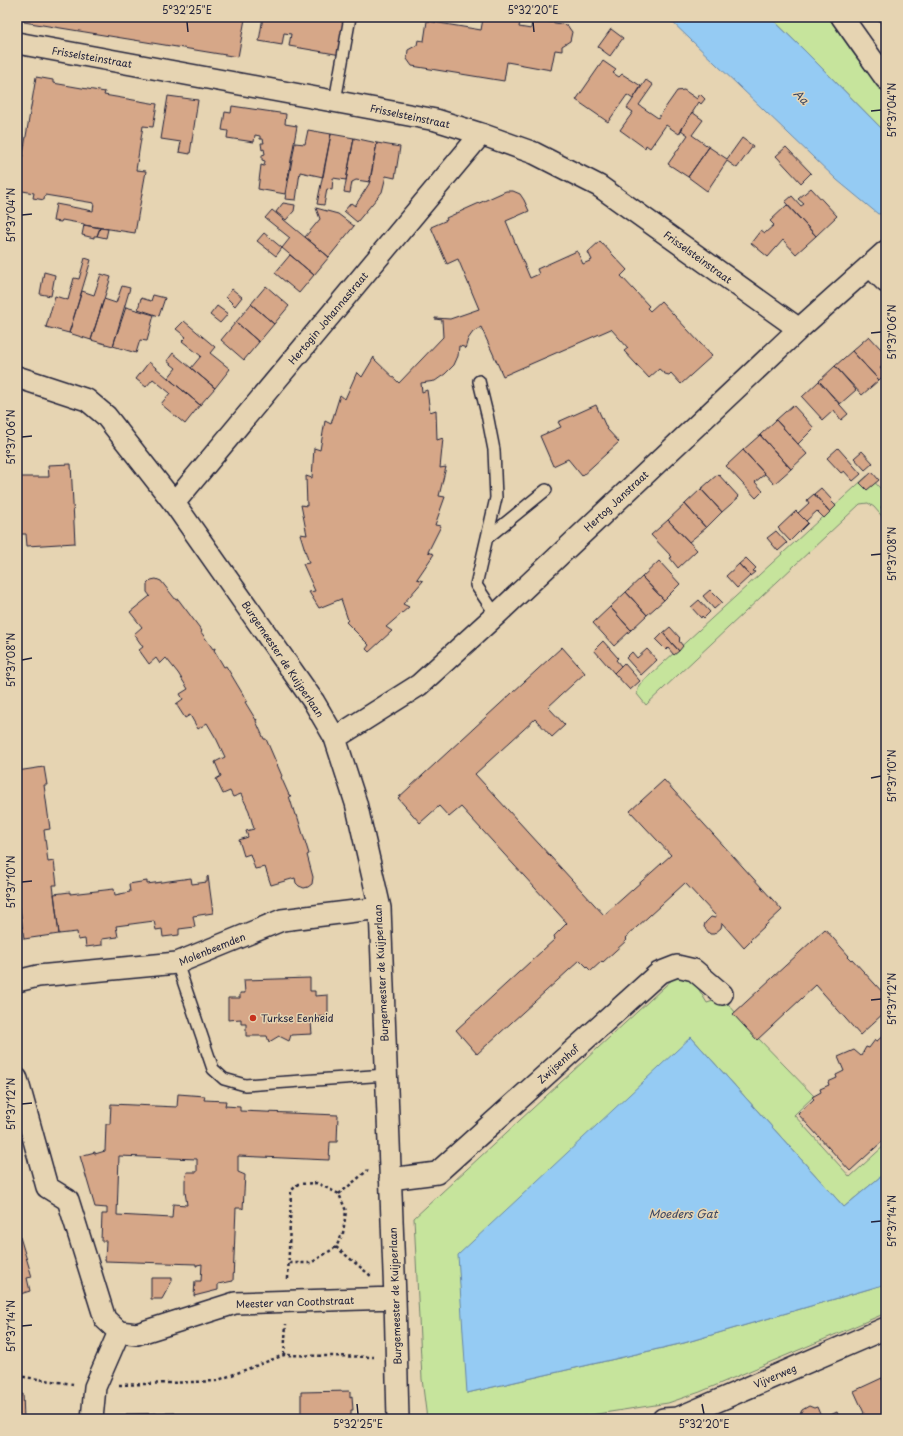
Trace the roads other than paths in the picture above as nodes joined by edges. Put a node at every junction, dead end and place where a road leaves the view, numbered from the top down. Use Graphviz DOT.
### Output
graph roads {
  1 [pos="350,17"];
  2 [pos="842,17"];
  3 [pos="17,43"];
  4 [pos="886,79"];
  5 [pos="335,101"];
  6 [pos="481,134"];
  7 [pos="886,251"];
  8 [pos="870,266"];
  9 [pos="886,282"];
  10 [pos="799,329"];
  11 [pos="17,377"];
  12 [pos="479,381"];
  13 [pos="546,490"];
  14 [pos="174,502"];
  15 [pos="487,538"];
  16 [pos="496,615"];
  17 [pos="335,738"];
  18 [pos="380,908"];
  19 [pos="177,963"];
  20 [pos="17,981"];
  21 [pos="722,994"];
  22 [pos="386,1075"];
  23 [pos="17,1079"];
  24 [pos="390,1179"];
  25 [pos="395,1298"];
  26 [pos="886,1328"];
  27 [pos="119,1332"];
  28 [pos="673,1418"];
  29 [pos="92,1419"];
  30 [pos="398,1419"];
  1 -- 5 [label="lane"];
  2 -- 4 [label="street"];
  3 -- 5 [label="street, Frisselsteinstraat"];
  5 -- 6 [label="street, Frisselsteinstraat"];
  6 -- 10 [label="street, Frisselsteinstraat"];
  6 -- 14 [label="street, Hertogin Johannastraat"];
  7 -- 8 [label="street, Hertog Janstraat"];
  8 -- 9 [label="street"];
  8 -- 10 [label="street, Hertog Janstraat"];
  10 -- 16 [label="street, Hertog Janstraat"];
  11 -- 14 [label="street, Burgemeester de Kuijperlaan"];
  12 -- 15 [label="lane"];
  13 -- 15 [label="lane"];
  14 -- 17 [label="street, Burgemeester de Kuijperlaan"];
  15 -- 16 [label="lane"];
  16 -- 17 [label="street, Hertog Janstraat"];
  17 -- 18 [label="street, Burgemeester de Kuijperlaan"];
  18 -- 19 [label="street, Molenbeemden"];
  18 -- 22 [label="street, Burgemeester de Kuijperlaan"];
  19 -- 20 [label="street, Molenbeemden"];
  19 -- 22 [label="lane"];
  21 -- 24 [label="street, Zwijsenhof"];
  22 -- 24 [label="street, Burgemeester de Kuijperlaan"];
  23 -- 27 [label="street"];
  24 -- 25 [label="street, Burgemeester de Kuijperlaan"];
  25 -- 27 [label="street, Meester van Coothstraat"];
  25 -- 30 [label="street, Burgemeester de Kuijperlaan"];
  26 -- 28 [label="street, Vijverweg"];
  27 -- 29 [label="street"];
}
